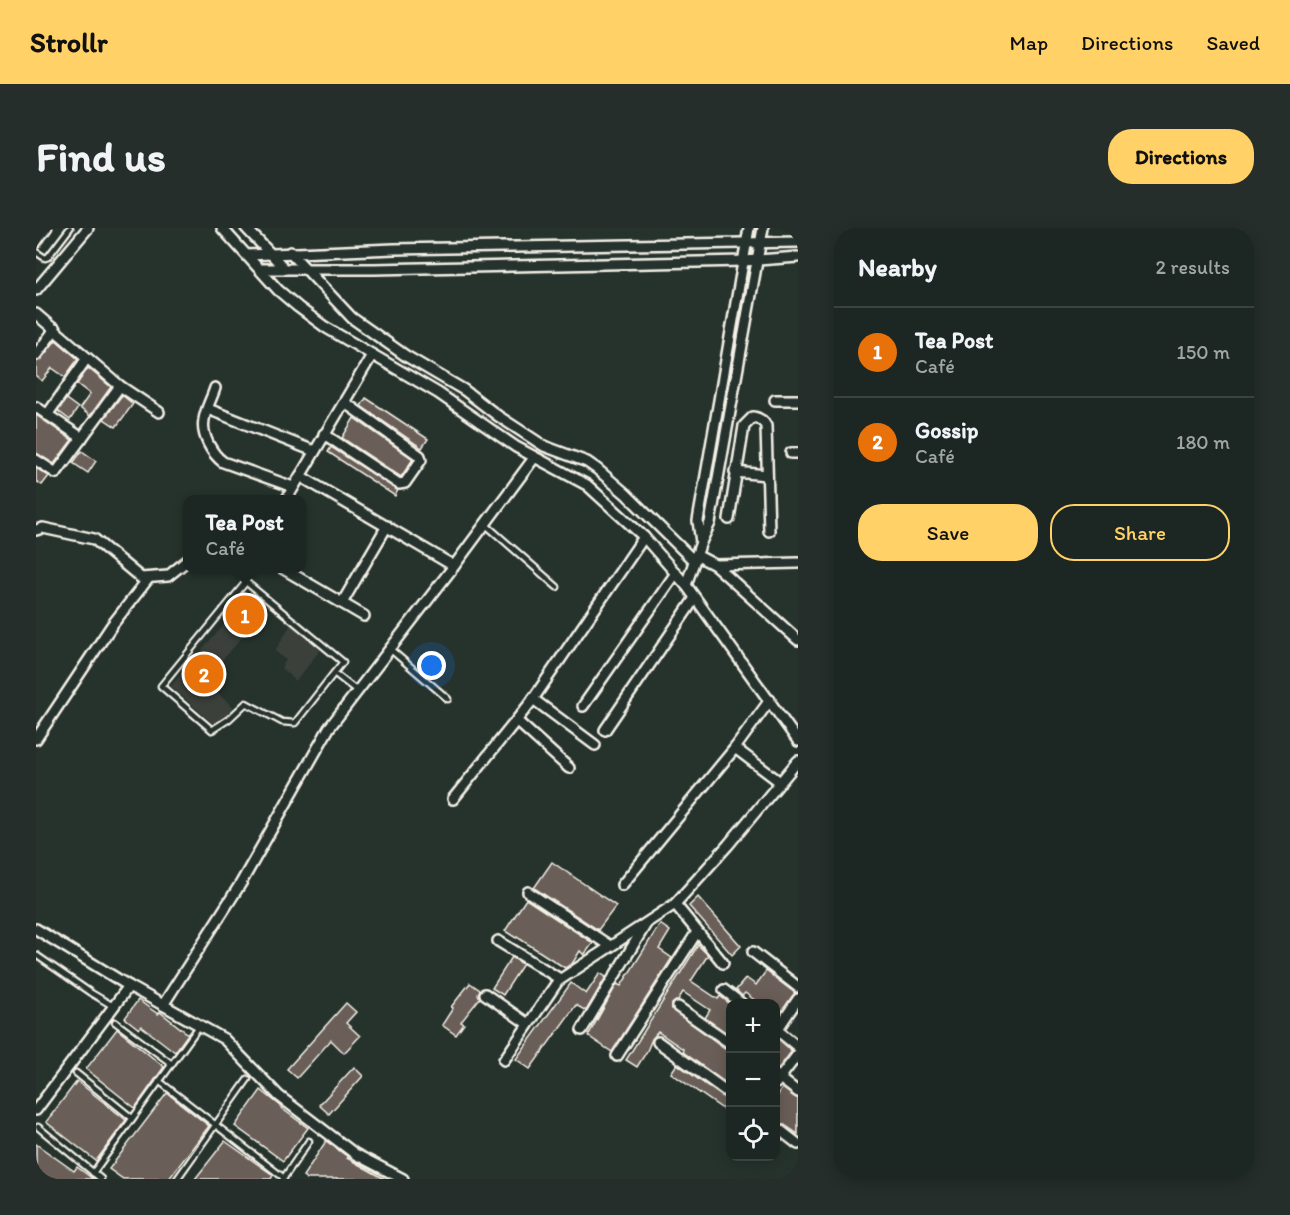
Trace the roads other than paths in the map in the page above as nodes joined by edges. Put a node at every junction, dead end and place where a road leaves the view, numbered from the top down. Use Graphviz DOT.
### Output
graph roads {
  1 [pos="49,228"];
  2 [pos="70,228"];
  3 [pos="88,228"];
  4 [pos="222,228"];
  5 [pos="246,228"];
  6 [pos="749,228"];
  7 [pos="763,228"];
  8 [pos="760,242"];
  9 [pos="798,242"];
  10 [pos="747,243"];
  11 [pos="36,246"];
  12 [pos="36,252"];
  13 [pos="290,252"];
  14 [pos="266,254"];
  15 [pos="249,255"];
  16 [pos="798,257"];
  17 [pos="757,260"];
  18 [pos="744,261"];
  19 [pos="285,268"];
  20 [pos="262,269"];
  21 [pos="305,269"];
  22 [pos="36,290"];
  23 [pos="36,314"];
  24 [pos="55,329"];
  25 [pos="36,355"];
  26 [pos="372,355"];
  27 [pos="87,358"];
  28 [pos="120,386"];
  29 [pos="216,388"];
  30 [pos="775,400"];
  31 [pos="798,400"];
  32 [pos="344,402"];
  33 [pos="36,407"];
  34 [pos="208,409"];
  35 [pos="159,412"];
  36 [pos="47,415"];
  37 [pos="324,434"];
  38 [pos="82,438"];
  39 [pos="710,450"];
  40 [pos="314,451"];
  41 [pos="723,453"];
  42 [pos="738,457"];
  43 [pos="534,458"];
  44 [pos="36,460"];
  45 [pos="735,472"];
  46 [pos="767,475"];
  47 [pos="300,476"];
  48 [pos="293,487"];
  49 [pos="289,495"];
  50 [pos="729,519"];
  51 [pos="485,524"];
  52 [pos="387,526"];
  53 [pos="36,530"];
  54 [pos="769,531"];
  55 [pos="644,537"];
  56 [pos="701,542"];
  57 [pos="695,558"];
  58 [pos="798,563"];
  59 [pos="183,564"];
  60 [pos="715,565"];
  61 [pos="454,566"];
  62 [pos="291,573"];
  63 [pos="676,573"];
  64 [pos="148,579"];
  65 [pos="686,585"];
  66 [pos="557,587"];
  67 [pos="695,598"];
  68 [pos="342,603"];
  69 [pos="364,616"];
  70 [pos="798,640"];
  71 [pos="390,649"];
  72 [pos="334,673"];
  73 [pos="357,691"];
  74 [pos="448,699"];
  75 [pos="533,699"];
  76 [pos="770,700"];
  77 [pos="583,706"];
  78 [pos="517,720"];
  79 [pos="604,730"];
  80 [pos="36,739"];
  81 [pos="798,741"];
  82 [pos="594,745"];
  83 [pos="735,748"];
  84 [pos="798,761"];
  85 [pos="569,768"];
  86 [pos="780,782"];
  87 [pos="453,799"];
  88 [pos="622,885"];
  89 [pos="528,892"];
  90 [pos="675,904"];
  91 [pos="647,922"];
  92 [pos="36,930"];
  93 [pos="697,932"];
  94 [pos="498,941"];
  95 [pos="610,946"];
  96 [pos="753,952"];
  97 [pos="36,955"];
  98 [pos="723,963"];
  99 [pos="560,979"];
  100 [pos="129,986"];
  101 [pos="798,987"];
  102 [pos="724,990"];
  103 [pos="485,994"];
  104 [pos="736,999"];
  105 [pos="798,999"];
  106 [pos="163,1005"];
  107 [pos="113,1006"];
  108 [pos="678,1007"];
  109 [pos="115,1022"];
  110 [pos="528,1024"];
  111 [pos="780,1024"];
  112 [pos="200,1025"];
  113 [pos="582,1030"];
  114 [pos="780,1033"];
  115 [pos="726,1040"];
  116 [pos="658,1041"];
  117 [pos="798,1047"];
  118 [pos="798,1054"];
  119 [pos="617,1056"];
  120 [pos="504,1060"];
  121 [pos="172,1064"];
  122 [pos="76,1073"];
  123 [pos="780,1075"];
  124 [pos="248,1079"];
  125 [pos="159,1081"];
  126 [pos="780,1081"];
  127 [pos="726,1091"];
  128 [pos="798,1092"];
  129 [pos="36,1110"];
  130 [pos="132,1118"];
  131 [pos="215,1124"];
  132 [pos="38,1126"];
  133 [pos="780,1130"];
  134 [pos="309,1141"];
  135 [pos="798,1144"];
  136 [pos="93,1173"];
  137 [pos="284,1178"];
  138 [pos="101,1179"];
  139 [pos="177,1179"];
  140 [pos="402,1179"];
  1 -- 11 [label="lane"];
  2 -- 12 [label="lane"];
  3 -- 22 [label="street"];
  4 -- 15 [label="street"];
  5 -- 14 [label="street"];
  6 -- 10 [label="street"];
  7 -- 8 [label="street"];
  8 -- 9 [label="street"];
  8 -- 10 [label="street"];
  8 -- 17 [label="street"];
  10 -- 13 [label="street"];
  10 -- 18 [label="street"];
  13 -- 14 [label="street"];
  13 -- 21 [label="street"];
  14 -- 15 [label="street"];
  14 -- 19 [label="street"];
  15 -- 20 [label="street"];
  16 -- 17 [label="street"];
  17 -- 18 [label="street"];
  17 -- 41 [label="street"];
  18 -- 21 [label="street"];
  18 -- 39 [label="street"];
  19 -- 20 [label="street"];
  19 -- 21 [label="street"];
  20 -- 26 [label="street"];
  21 -- 57 [label="street"];
  23 -- 24 [label="street"];
  24 -- 25 [label="street"];
  24 -- 27 [label="street"];
  26 -- 32 [label="street"];
  26 -- 43 [label="street"];
  27 -- 28 [label="street"];
  27 -- 36 [label="street"];
  28 -- 35 [label="street"];
  28 -- 38 [label="street"];
  29 -- 34 [label="street"];
  30 -- 31 [label="street"];
  32 -- 37 [label="street"];
  32 -- 37 [label="street"];
  33 -- 36 [label="street"];
  34 -- 40 [label="street"];
  34 -- 48 [label="street"];
  36 -- 38 [label="street"];
  37 -- 40 [label="street"];
  38 -- 44 [label="street"];
  39 -- 41 [label="street"];
  39 -- 56 [label="street"];
  40 -- 47 [label="street"];
  41 -- 42 [label="street"];
  41 -- 56 [label="street"];
  42 -- 45 [label="street"];
  42 -- 46 [label="street"];
  43 -- 51 [label="street"];
  43 -- 55 [label="street"];
  45 -- 46 [label="street"];
  45 -- 50 [label="street"];
  46 -- 54 [label="street"];
  47 -- 48 [label="street"];
  47 -- 52 [label="street"];
  48 -- 49 [label="street"];
  51 -- 61 [label="street"];
  51 -- 66 [label="lane"];
  52 -- 61 [label="street"];
  52 -- 68 [label="street"];
  53 -- 64 [label="street"];
  55 -- 63 [label="street"];
  55 -- 75 [label="street"];
  56 -- 57 [label="street"];
  57 -- 60 [label="street"];
  57 -- 65 [label="street"];
  58 -- 60 [label="street"];
  59 -- 64 [label="street"];
  60 -- 70 [label="street"];
  61 -- 71 [label="street"];
  62 -- 68 [label="street"];
  63 -- 65 [label="street"];
  63 -- 77 [label="street"];
  64 -- 80 [label="street"];
  65 -- 67 [label="street"];
  67 -- 76 [label="street"];
  67 -- 79 [label="street"];
  68 -- 69 [label="street"];
  71 -- 73 [label="street"];
  71 -- 74 [label="lane"];
  72 -- 72 [label="lane"];
  72 -- 73 [label="lane"];
  73 -- 106 [label="street"];
  75 -- 78 [label="street"];
  75 -- 82 [label="street"];
  76 -- 81 [label="street"];
  76 -- 83 [label="street"];
  78 -- 85 [label="street"];
  78 -- 87 [label="street"];
  83 -- 86 [label="street"];
  83 -- 88 [label="street"];
  84 -- 86 [label="street"];
  86 -- 90 [label="street"];
  89 -- 95 [label="street"];
  90 -- 91 [label="street"];
  90 -- 93 [label="street"];
  91 -- 95 [label="street"];
  91 -- 113 [label="street"];
  92 -- 100 [label="street"];
  93 -- 98 [label="street"];
  93 -- 119 [label="street"];
  94 -- 99 [label="street"];
  95 -- 99 [label="street"];
  96 -- 101 [label="street"];
  97 -- 107 [label="lane"];
  99 -- 110 [label="street"];
  100 -- 106 [label="street"];
  100 -- 107 [label="street"];
  102 -- 104 [label="street"];
  103 -- 110 [label="street"];
  105 -- 111 [label="street"];
  106 -- 112 [label="street"];
  107 -- 129 [label="street"];
  108 -- 115 [label="street"];
  109 -- 121 [label="lane"];
  110 -- 120 [label="street"];
  112 -- 121 [label="lane"];
  112 -- 140 [label="street"];
  114 -- 117 [label="street"];
  116 -- 127 [label="street"];
  118 -- 123 [label="street"];
  121 -- 125 [label="lane"];
  122 -- 130 [label="lane"];
  124 -- 131 [label="lane"];
  125 -- 130 [label="lane"];
  125 -- 131 [label="lane"];
  126 -- 128 [label="street"];
  130 -- 136 [label="lane"];
  131 -- 137 [label="lane"];
  131 -- 139 [label="lane"];
  132 -- 136 [label="lane"];
  133 -- 135 [label="street"];
  134 -- 137 [label="lane"];
  136 -- 138 [label="lane"];
}
